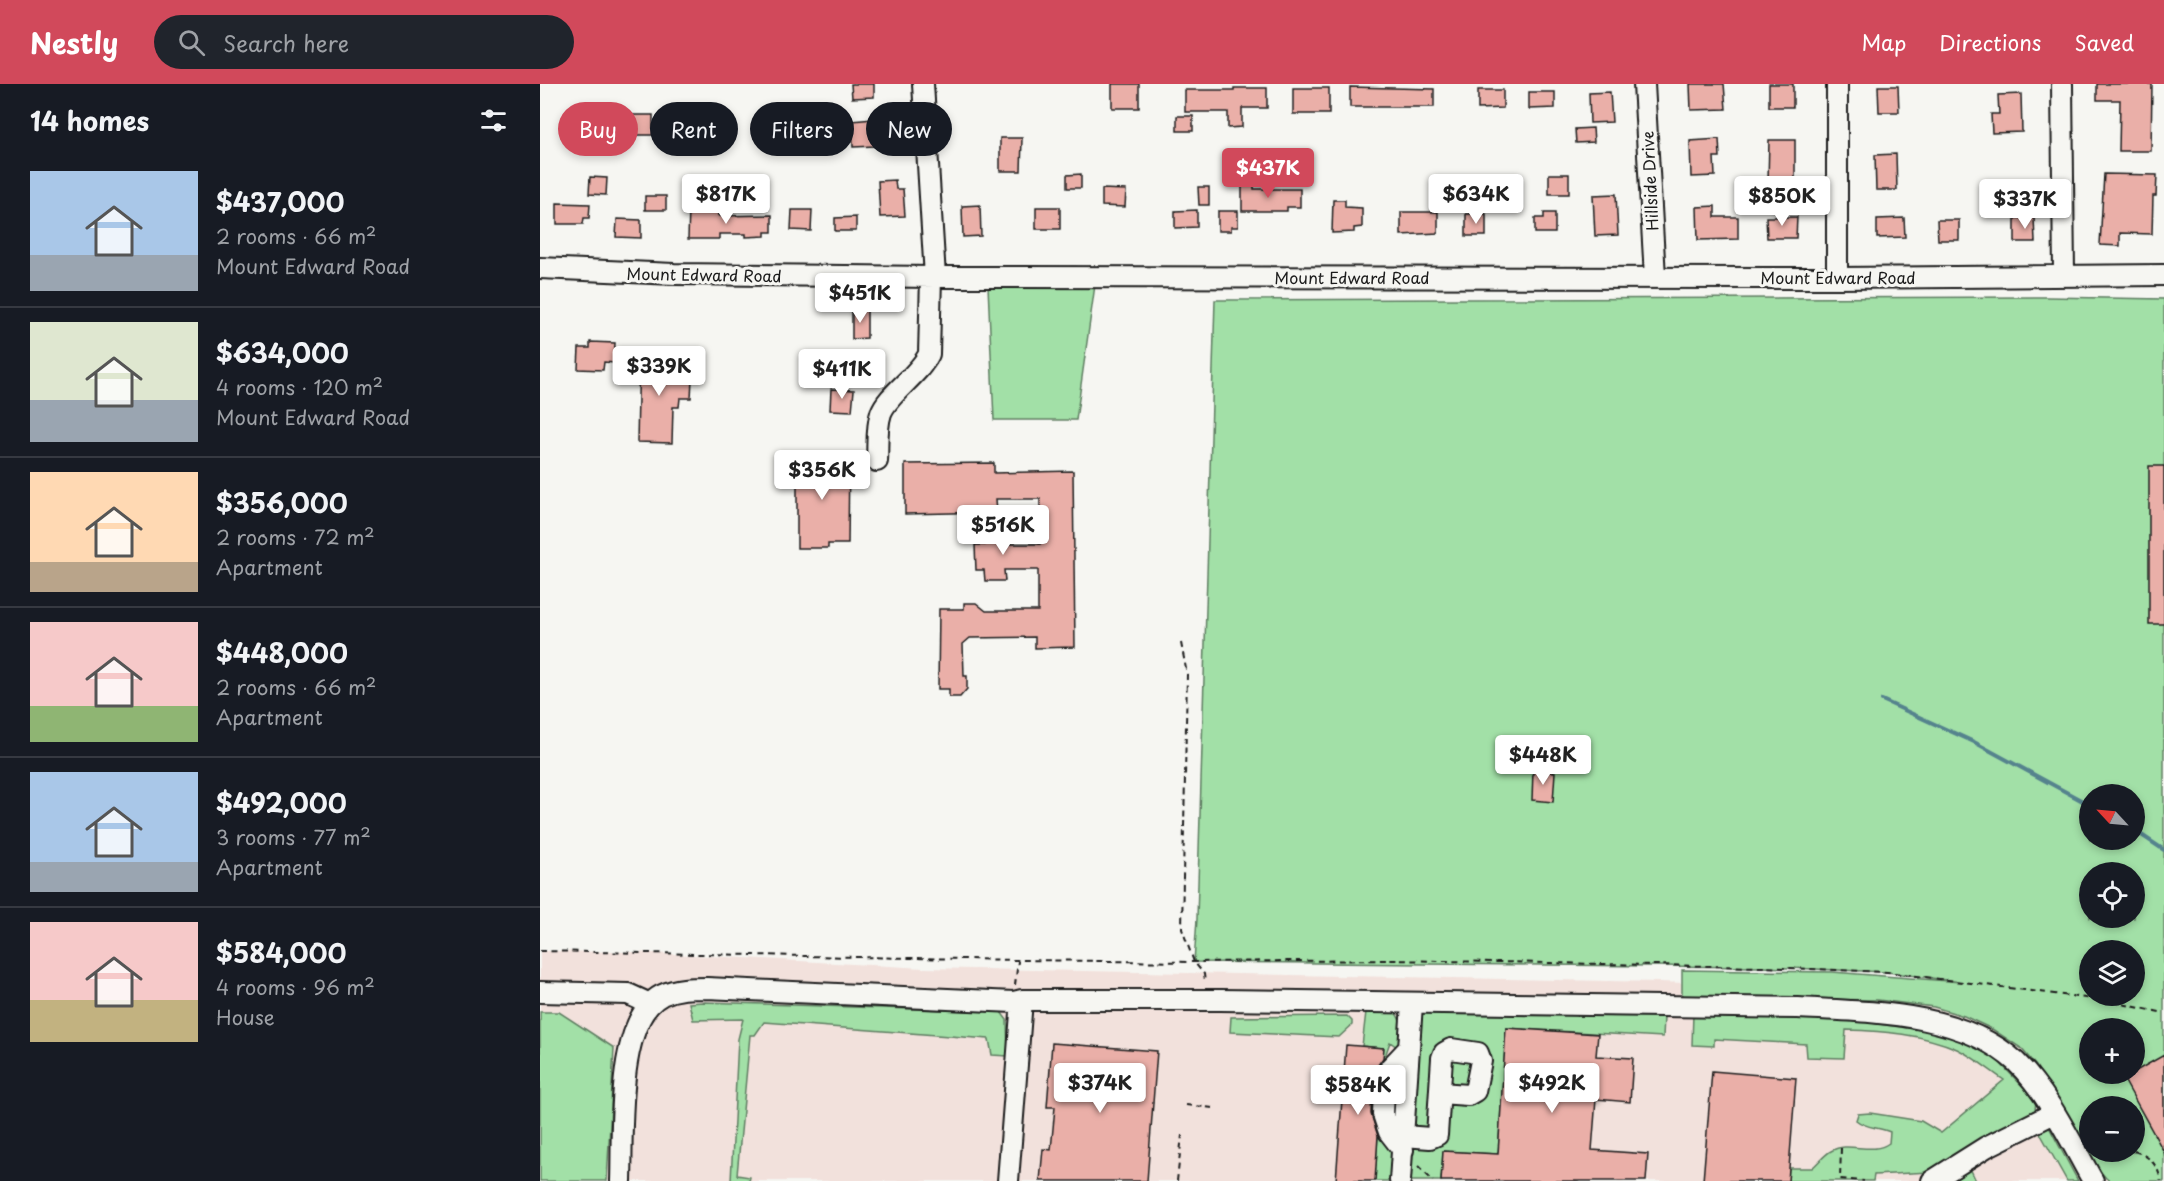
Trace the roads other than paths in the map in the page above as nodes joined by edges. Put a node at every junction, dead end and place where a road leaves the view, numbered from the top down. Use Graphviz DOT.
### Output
graph roads {
  1 [pos="923,84"];
  2 [pos="1644,84"];
  3 [pos="1837,84"];
  4 [pos="2062,84"];
  5 [pos="540,268"];
  6 [pos="2164,274"];
  7 [pos="2064,275"];
  8 [pos="933,277"];
  9 [pos="1655,277"];
  10 [pos="1837,278"];
  11 [pos="877,461"];
  12 [pos="540,992"];
  13 [pos="1019,997"];
  14 [pos="650,1004"];
  15 [pos="1412,1004"];
  16 [pos="1440,1093"];
  17 [pos="2054,1113"];
  18 [pos="1403,1143"];
  19 [pos="621,1181"];
  20 [pos="1008,1181"];
  21 [pos="1400,1181"];
  22 [pos="1932,1181"];
  23 [pos="2093,1181"];
  1 -- 8 [label="street"];
  2 -- 9 [label="street, Hillside Drive"];
  3 -- 10 [label="street"];
  4 -- 7 [label="street"];
  5 -- 8 [label="street, Mount Edward Road"];
  6 -- 7 [label="street, Mount Edward Road"];
  7 -- 10 [label="street, Mount Edward Road"];
  8 -- 9 [label="street, Mount Edward Road"];
  8 -- 11 [label="street"];
  9 -- 10 [label="street, Mount Edward Road"];
  12 -- 14 [label="street"];
  13 -- 14 [label="street"];
  13 -- 15 [label="street"];
  13 -- 20 [label="street"];
  14 -- 19 [label="street"];
  15 -- 17 [label="street"];
  15 -- 18 [label="street"];
  16 -- 18 [label="street"];
  17 -- 22 [label="street"];
  17 -- 23 [label="street"];
  18 -- 21 [label="street"];
}
